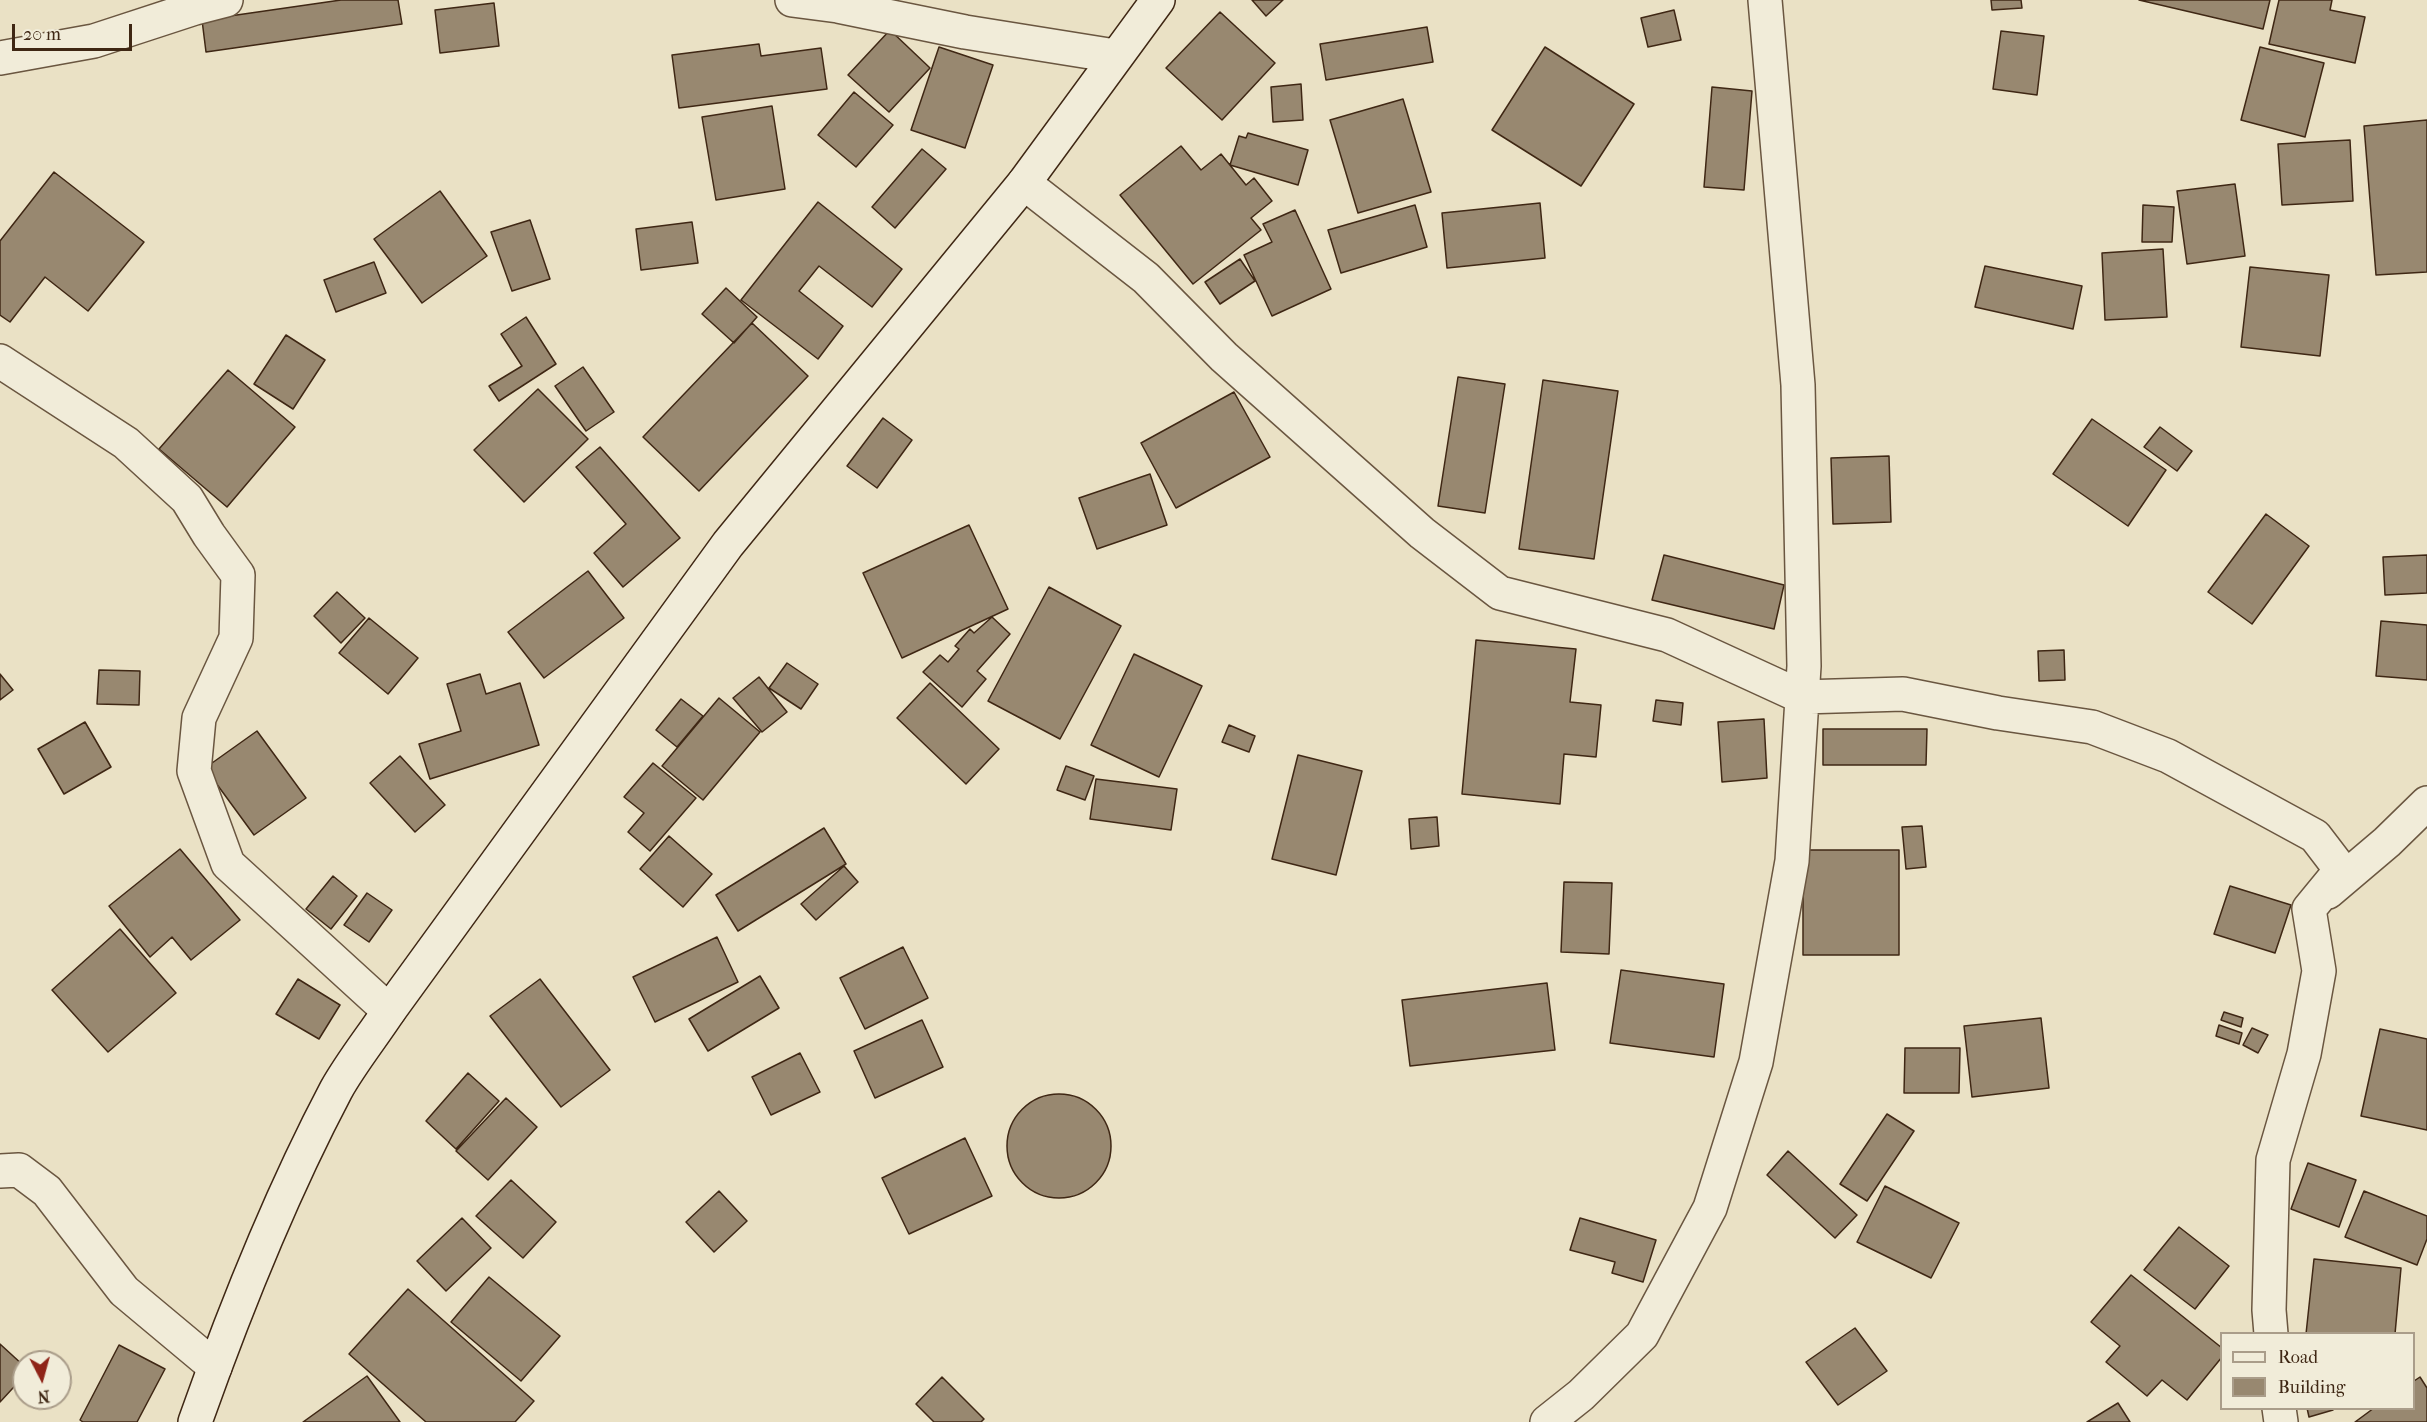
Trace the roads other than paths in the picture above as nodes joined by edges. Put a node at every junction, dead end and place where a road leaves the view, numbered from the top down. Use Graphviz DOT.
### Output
graph roads {
  1 [pos="226,0"];
  2 [pos="792,0"];
  3 [pos="1158,0"];
  4 [pos="1765,0"];
  5 [pos="1115,56"];
  6 [pos="0,58"];
  7 [pos="1024,183"];
  8 [pos="0,361"];
  9 [pos="1802,697"];
  10 [pos="2427,803"];
  11 [pos="2309,909"];
  12 [pos="389,1011"];
  13 [pos="0,1171"];
  14 [pos="2271,1332"];
  15 [pos="215,1366"];
  16 [pos="195,1422"];
  17 [pos="1547,1422"];
  1 -- 6 [label="street"];
  2 -- 5 [label="street"];
  3 -- 5 [label="street"];
  4 -- 9 [label="street"];
  5 -- 7 [label="street"];
  7 -- 9 [label="street"];
  7 -- 12 [label="street"];
  8 -- 12 [label="street"];
  9 -- 11 [label="street"];
  9 -- 17 [label="street"];
  10 -- 11 [label="street"];
  11 -- 14 [label="street"];
  12 -- 15 [label="street"];
  13 -- 15 [label="street"];
  15 -- 16 [label="street"];
}
